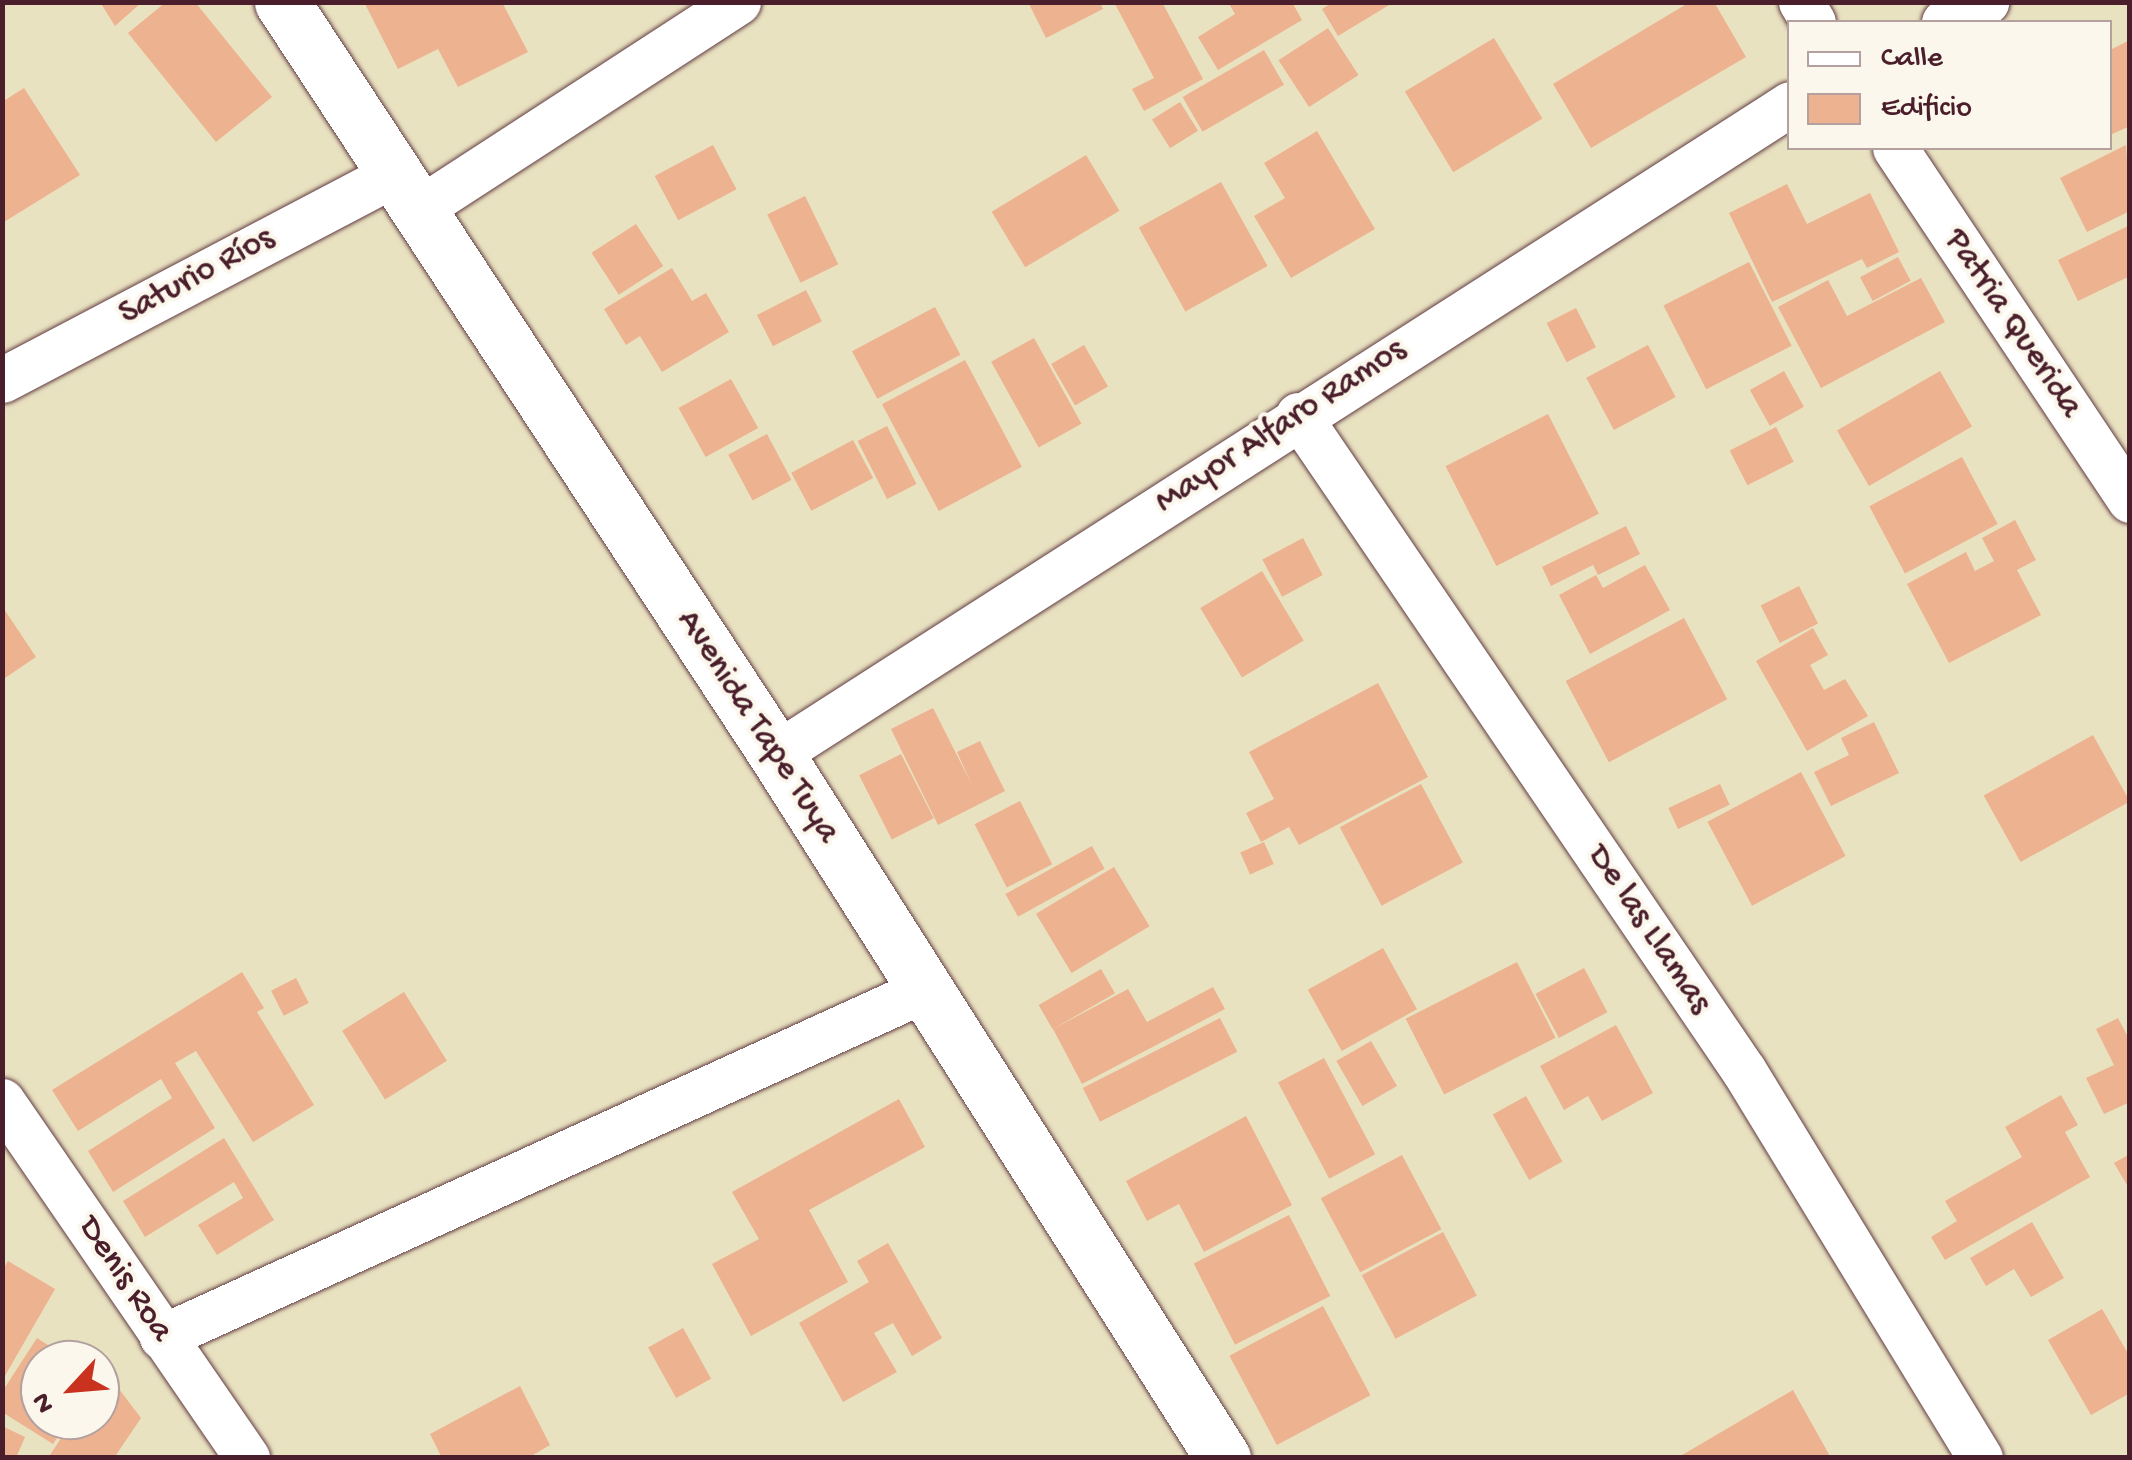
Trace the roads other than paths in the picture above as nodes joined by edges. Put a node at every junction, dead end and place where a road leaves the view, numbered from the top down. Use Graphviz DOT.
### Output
graph roads {
  1 [pos="282,2"];
  2 [pos="738,2"];
  3 [pos="1986,2"];
  4 [pos="1948,20"];
  5 [pos="1787,106"];
  6 [pos="1896,150"];
  7 [pos="404,193"];
  8 [pos="2,380"];
  9 [pos="1298,415"];
  10 [pos="2130,500"];
  11 [pos="776,754"];
  12 [pos="926,989"];
  13 [pos="2,1101"];
  14 [pos="162,1337"];
  15 [pos="247,1458"];
  16 [pos="1223,1458"];
  17 [pos="1980,1458"];
  1 -- 7 [label="street, Avenida Tape Tuya"];
  2 -- 7 [label="street, Saturio Ríos"];
  3 -- 4 [label="street"];
  5 -- 9 [label="street, Mayor Alfaro Ramos"];
  6 -- 10 [label="street, Patria Querida"];
  7 -- 8 [label="street, Saturio Ríos"];
  7 -- 11 [label="street, Avenida Tape Tuya"];
  9 -- 11 [label="street, Mayor Alfaro Ramos"];
  9 -- 17 [label="street, De las Llamas"];
  11 -- 12 [label="street, Avenida Tape Tuya"];
  12 -- 14 [label="street"];
  12 -- 16 [label="street, Avenida Tape Tuya"];
  13 -- 14 [label="street, Denis Roa"];
  14 -- 15 [label="street, Denis Roa"];
}
